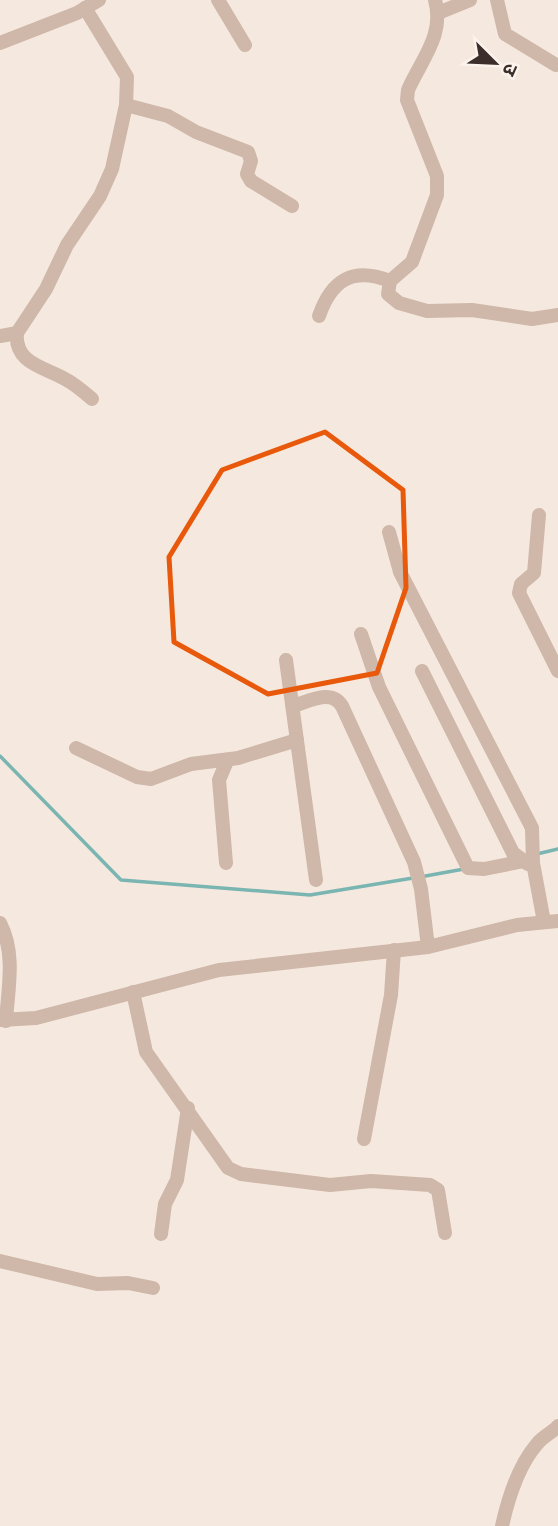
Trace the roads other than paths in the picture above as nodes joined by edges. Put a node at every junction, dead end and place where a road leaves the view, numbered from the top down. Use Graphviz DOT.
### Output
graph roads {
  1 [pos="100,0"];
  2 [pos="218,0"];
  3 [pos="470,0"];
  4 [pos="497,0"];
  5 [pos="436,7"];
  6 [pos="85,8"];
  7 [pos="0,43"];
  8 [pos="245,46"];
  9 [pos="556,65"];
  10 [pos="126,105"];
  11 [pos="292,206"];
  12 [pos="390,281"];
  13 [pos="558,315"];
  14 [pos="318,316"];
  15 [pos="17,333"];
  16 [pos="0,336"];
  17 [pos="92,399"];
  18 [pos="539,515"];
  19 [pos="389,532"];
  20 [pos="361,634"];
  21 [pos="286,660"];
  22 [pos="422,671"];
  23 [pos="558,671"];
  24 [pos="292,706"];
  25 [pos="297,740"];
  26 [pos="76,748"];
  27 [pos="227,761"];
  28 [pos="226,863"];
  29 [pos="529,864"];
  30 [pos="316,880"];
  31 [pos="551,922"];
  32 [pos="0,923"];
  33 [pos="428,947"];
  34 [pos="394,950"];
  35 [pos="133,992"];
  36 [pos="3,1021"];
  37 [pos="188,1108"];
  38 [pos="364,1139"];
  39 [pos="445,1233"];
  40 [pos="161,1234"];
  41 [pos="0,1261"];
  42 [pos="152,1287"];
  43 [pos="558,1426"];
  44 [pos="502,1526"];
  1 -- 6 [label="street"];
  2 -- 8 [label="street"];
  3 -- 5 [label="street"];
  4 -- 9 [label="street"];
  5 -- 12 [label="street"];
  6 -- 7 [label="street"];
  6 -- 10 [label="street"];
  10 -- 11 [label="street"];
  10 -- 15 [label="street"];
  12 -- 13 [label="street"];
  12 -- 14 [label="street"];
  15 -- 16 [label="street"];
  15 -- 17 [label="street"];
  18 -- 23 [label="street"];
  19 -- 29 [label="street"];
  20 -- 29 [label="street"];
  21 -- 24 [label="street"];
  22 -- 29 [label="street"];
  24 -- 25 [label="street"];
  24 -- 33 [label="street"];
  25 -- 27 [label="street"];
  25 -- 30 [label="street"];
  26 -- 27 [label="street"];
  27 -- 28 [label="street"];
  29 -- 31 [label="street"];
  31 -- 33 [label="street"];
  32 -- 36 [label="street"];
  33 -- 34 [label="street"];
  34 -- 35 [label="street"];
  34 -- 38 [label="street"];
  35 -- 36 [label="street"];
  35 -- 37 [label="street"];
  37 -- 39 [label="street"];
  37 -- 40 [label="street"];
  41 -- 42 [label="street"];
  43 -- 44 [label="street"];
}
